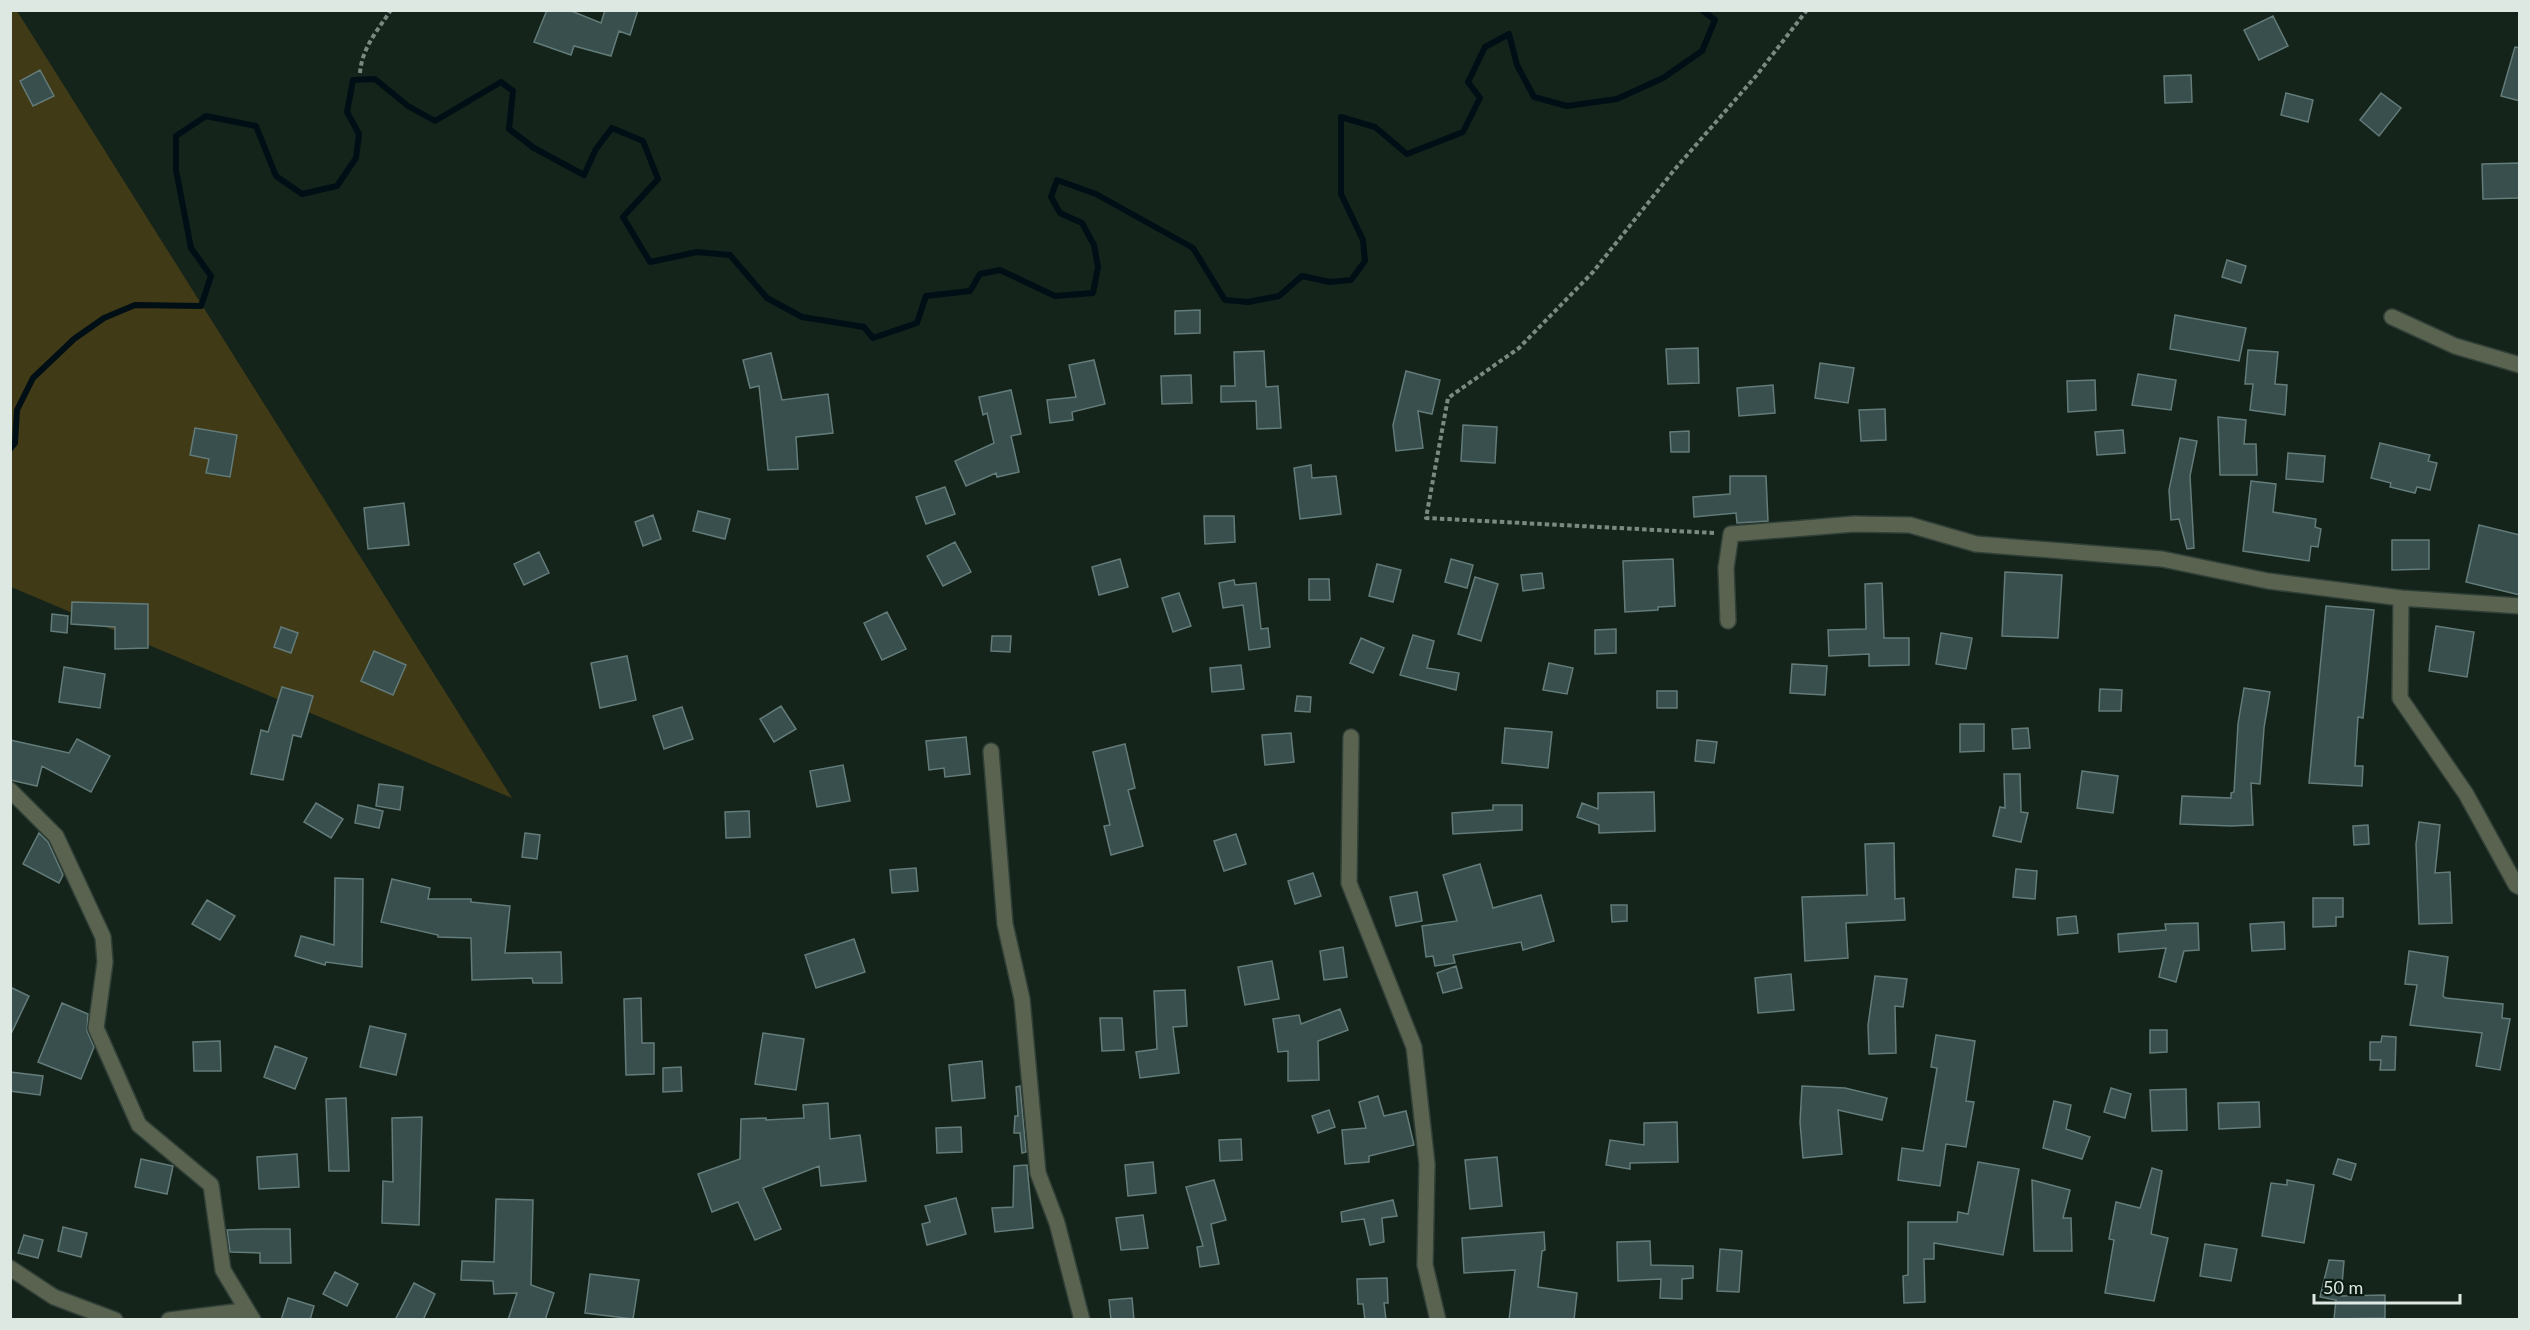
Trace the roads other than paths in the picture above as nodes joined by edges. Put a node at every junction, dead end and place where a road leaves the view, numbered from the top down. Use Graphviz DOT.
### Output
graph roads {
  1 [pos="2392,317"];
  2 [pos="2520,365"];
  3 [pos="2401,598"];
  4 [pos="2520,606"];
  5 [pos="1728,621"];
  6 [pos="1351,737"];
  7 [pos="991,751"];
  8 [pos="10,790"];
  9 [pos="2520,887"];
  10 [pos="10,1268"];
  11 [pos="96,1317"];
  12 [pos="115,1320"];
  13 [pos="169,1320"];
  14 [pos="245,1320"];
  15 [pos="253,1320"];
  16 [pos="1082,1320"];
  17 [pos="1438,1320"];
  1 -- 2 [label="street"];
  3 -- 4 [label="street"];
  3 -- 5 [label="street"];
  3 -- 9 [label="street"];
  6 -- 17 [label="street"];
  7 -- 16 [label="street"];
  8 -- 15 [label="street"];
  10 -- 11 [label="street"];
  11 -- 12 [label="street"];
  13 -- 14 [label="street"];
}
